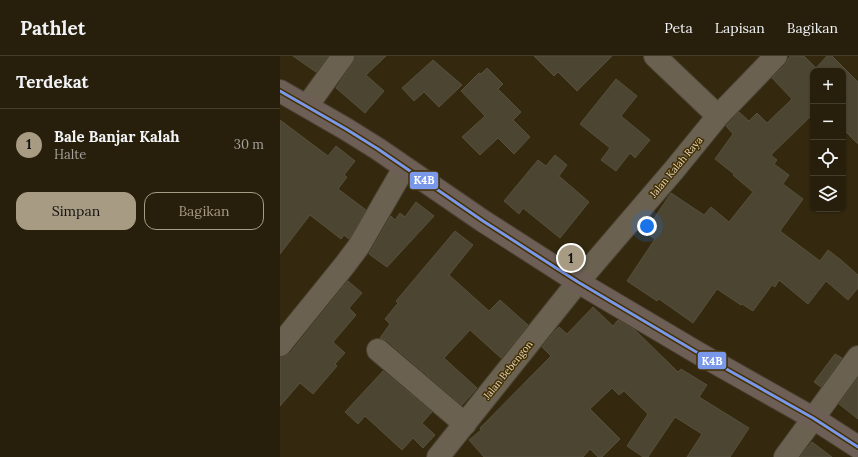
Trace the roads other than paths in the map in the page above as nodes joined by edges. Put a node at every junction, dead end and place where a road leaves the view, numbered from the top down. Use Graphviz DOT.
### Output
graph roads {
  1 [pos="344,56"];
  2 [pos="655,56"];
  3 [pos="776,56"];
  4 [pos="280,91"];
  5 [pos="307,106"];
  6 [pos="718,116"];
  7 [pos="404,168"];
  8 [pos="578,282"];
  9 [pos="280,346"];
  10 [pos="378,350"];
  11 [pos="858,358"];
  12 [pos="813,418"];
  13 [pos="465,424"];
  14 [pos="858,447"];
  15 [pos="438,457"];
  16 [pos="785,457"];
  1 -- 5 [label="street"];
  2 -- 6 [label="street"];
  3 -- 6 [label="street, Jalan Kalah Raya"];
  4 -- 5 [label="highway"];
  5 -- 7 [label="highway"];
  6 -- 8 [label="street, Jalan Kalah Raya"];
  7 -- 8 [label="highway"];
  7 -- 9 [label="street"];
  8 -- 12 [label="highway"];
  8 -- 13 [label="street, Jalan Bebengon"];
  10 -- 13 [label="street"];
  11 -- 12 [label="street"];
  12 -- 14 [label="highway"];
  12 -- 16 [label="street"];
  13 -- 15 [label="street, Jalan Bebengon"];
}
